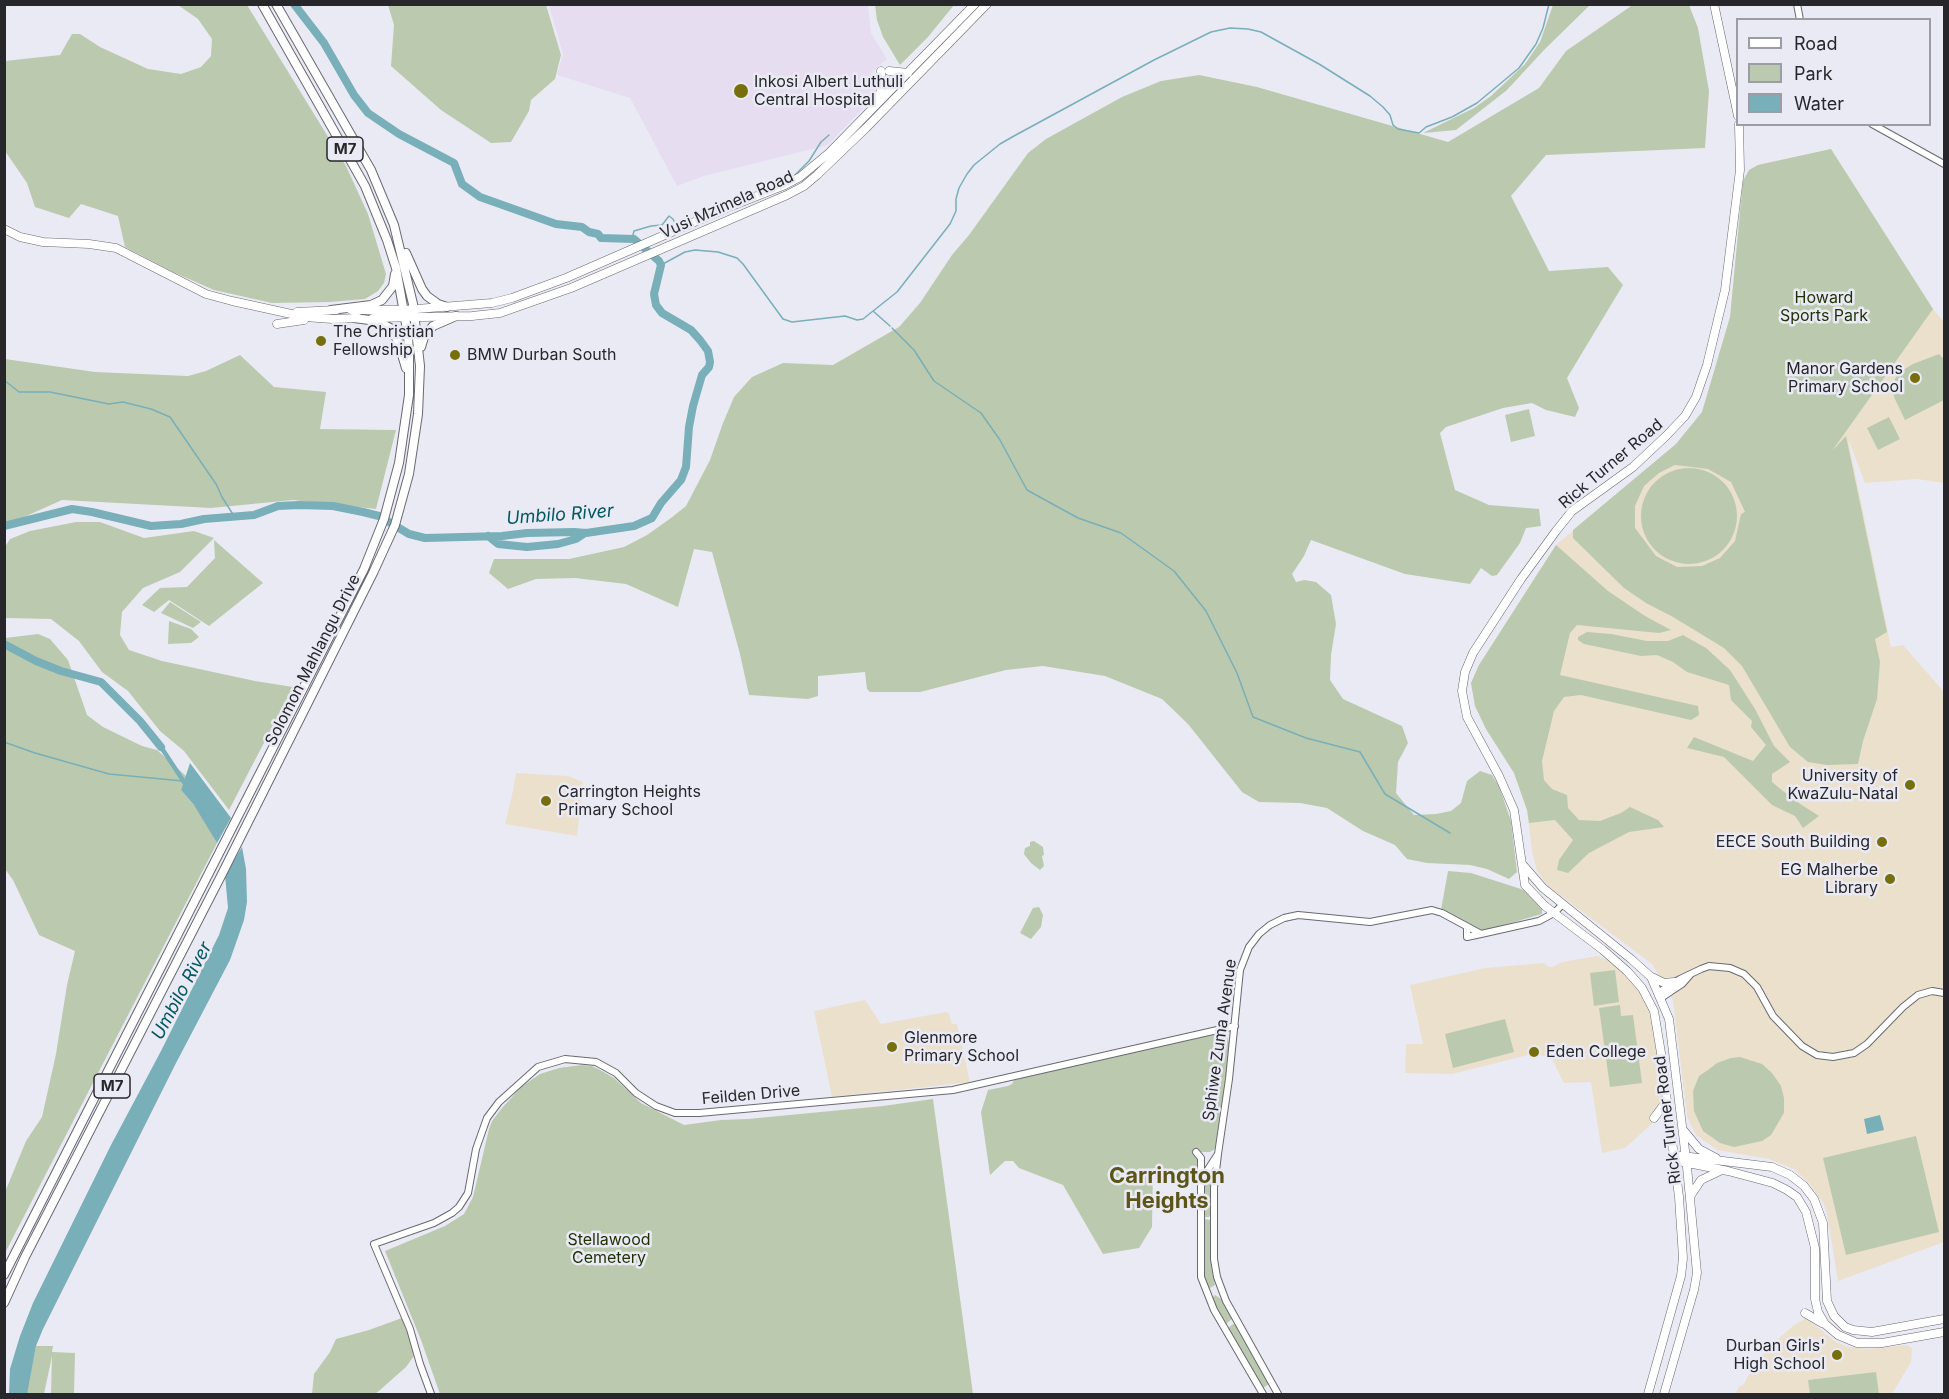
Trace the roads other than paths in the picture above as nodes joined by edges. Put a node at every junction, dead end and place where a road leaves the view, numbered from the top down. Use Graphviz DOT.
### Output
graph roads {
  1 [pos="262,4"];
  2 [pos="276,4"];
  3 [pos="975,4"];
  4 [pos="987,4"];
  5 [pos="1714,4"];
  6 [pos="908,73"];
  7 [pos="876,105"];
  8 [pos="1736,111"];
  9 [pos="1739,126"];
  10 [pos="1876,126"];
  11 [pos="1944,164"];
  12 [pos="394,225"];
  13 [pos="4,229"];
  14 [pos="396,268"];
  15 [pos="447,307"];
  16 [pos="267,309"];
  17 [pos="331,310"];
  18 [pos="281,312"];
  19 [pos="405,314"];
  20 [pos="414,314"];
  21 [pos="456,316"];
  22 [pos="317,318"];
  23 [pos="354,318"];
  24 [pos="420,366"];
  25 [pos="409,380"];
  26 [pos="1523,865"];
  27 [pos="1563,904"];
  28 [pos="1554,913"];
  29 [pos="1467,927"];
  30 [pos="1481,934"];
  31 [pos="1691,974"];
  32 [pos="1650,976"];
  33 [pos="1674,982"];
  34 [pos="1642,988"];
  35 [pos="1944,993"];
  36 [pos="1658,996"];
  37 [pos="1657,1023"];
  38 [pos="1235,1026"];
  39 [pos="1666,1102"];
  40 [pos="1654,1118"];
  41 [pos="1682,1128"];
  42 [pos="1196,1152"];
  43 [pos="1218,1154"];
  44 [pos="1674,1158"];
  45 [pos="1686,1159"];
  46 [pos="1744,1164"];
  47 [pos="1723,1166"];
  48 [pos="1742,1175"];
  49 [pos="1201,1186"];
  50 [pos="1690,1199"];
  51 [pos="1200,1217"];
  52 [pos="1214,1217"];
  53 [pos="4,1275"];
  54 [pos="4,1303"];
  55 [pos="1805,1313"];
  56 [pos="1944,1319"];
  57 [pos="1237,1321"];
  58 [pos="1828,1327"];
  59 [pos="1224,1328"];
  60 [pos="1944,1332"];
  61 [pos="431,1395"];
  62 [pos="1263,1395"];
  63 [pos="1278,1395"];
  64 [pos="1648,1395"];
  65 [pos="1665,1395"];
  1 -- 14 [label="highway, Solomon Mahlangu Drive / M7"];
  2 -- 12 [label="highway, Solomon Mahlangu Drive / M7"];
  3 -- 6 [label="main road, Vusi Mzimela Road"];
  4 -- 21 [label="main road, Vusi Mzimela Road"];
  5 -- 8 [label="main road"];
  6 -- 7 [label="main road, Vusi Mzimela Road"];
  6 -- 7 [label="main road"];
  7 -- 15 [label="main road, Vusi Mzimela Road"];
  9 -- 26 [label="main road, Rick Turner Road"];
  10 -- 11 [label="street"];
  12 -- 15 [label="highway"];
  12 -- 20 [label="highway, Solomon Mahlangu Drive / M7"];
  13 -- 16 [label="main road"];
  14 -- 17 [label="highway"];
  14 -- 19 [label="highway, Solomon Mahlangu Drive / M7"];
  15 -- 20 [label="main road, Vusi Mzimela Road"];
  16 -- 18 [label="main road"];
  16 -- 22 [label="main road"];
  17 -- 18 [label="main road"];
  17 -- 19 [label="main road"];
  18 -- 22 [label="main road"];
  19 -- 20 [label="main road"];
  19 -- 23 [label="main road"];
  19 -- 25 [label="highway, Solomon Mahlangu Drive / M7"];
  20 -- 21 [label="main road, Vusi Mzimela Road"];
  20 -- 24 [label="highway, Solomon Mahlangu Drive / M7"];
  21 -- 24 [label="highway"];
  22 -- 23 [label="main road"];
  23 -- 25 [label="highway"];
  24 -- 54 [label="highway, Solomon Mahlangu Drive / M7"];
  25 -- 53 [label="highway, Solomon Mahlangu Drive / M7"];
  26 -- 27 [label="main road, Rick Turner Road"];
  26 -- 28 [label="main road, Rick Turner Road"];
  27 -- 28 [label="street"];
  27 -- 32 [label="main road, Rick Turner Road"];
  28 -- 30 [label="street"];
  28 -- 34 [label="main road, Rick Turner Road"];
  29 -- 30 [label="street, Sphiwe Zuma Avenue"];
  29 -- 30 [label="street"];
  29 -- 38 [label="street, Sphiwe Zuma Avenue"];
  31 -- 33 [label="street"];
  31 -- 35 [label="street"];
  31 -- 36 [label="street"];
  32 -- 33 [label="main road"];
  32 -- 36 [label="main road, Rick Turner Road"];
  33 -- 36 [label="street"];
  34 -- 36 [label="main road"];
  34 -- 37 [label="main road, Rick Turner Road"];
  36 -- 37 [label="main road"];
  36 -- 41 [label="main road, Rick Turner Road"];
  37 -- 39 [label="main road, Rick Turner Road"];
  38 -- 43 [label="street, Sphiwe Zuma Avenue"];
  38 -- 61 [label="street, Feilden Drive"];
  39 -- 40 [label="main road"];
  39 -- 44 [label="main road, Rick Turner Road"];
  41 -- 45 [label="main road, Rick Turner Road"];
  41 -- 47 [label="main road"];
  42 -- 49 [label="street"];
  43 -- 49 [label="street, Sphiwe Zuma Avenue"];
  43 -- 52 [label="street, Sphiwe Zuma Avenue"];
  44 -- 45 [label="main road"];
  44 -- 64 [label="main road, Rick Turner Road"];
  45 -- 47 [label="main road"];
  45 -- 50 [label="main road, Rick Turner Road"];
  46 -- 47 [label="main road"];
  46 -- 48 [label="main road"];
  46 -- 56 [label="main road"];
  47 -- 48 [label="main road"];
  47 -- 50 [label="main road"];
  48 -- 58 [label="main road"];
  49 -- 51 [label="street, Sphiwe Zuma Avenue"];
  50 -- 65 [label="main road, Rick Turner Road"];
  51 -- 52 [label="street"];
  51 -- 59 [label="street, Sphiwe Zuma Avenue"];
  52 -- 57 [label="street, Sphiwe Zuma Avenue"];
  55 -- 58 [label="main road"];
  57 -- 59 [label="street"];
  57 -- 63 [label="street, Sphiwe Zuma Avenue"];
  58 -- 60 [label="main road"];
  59 -- 62 [label="street, Sphiwe Zuma Avenue"];
}
